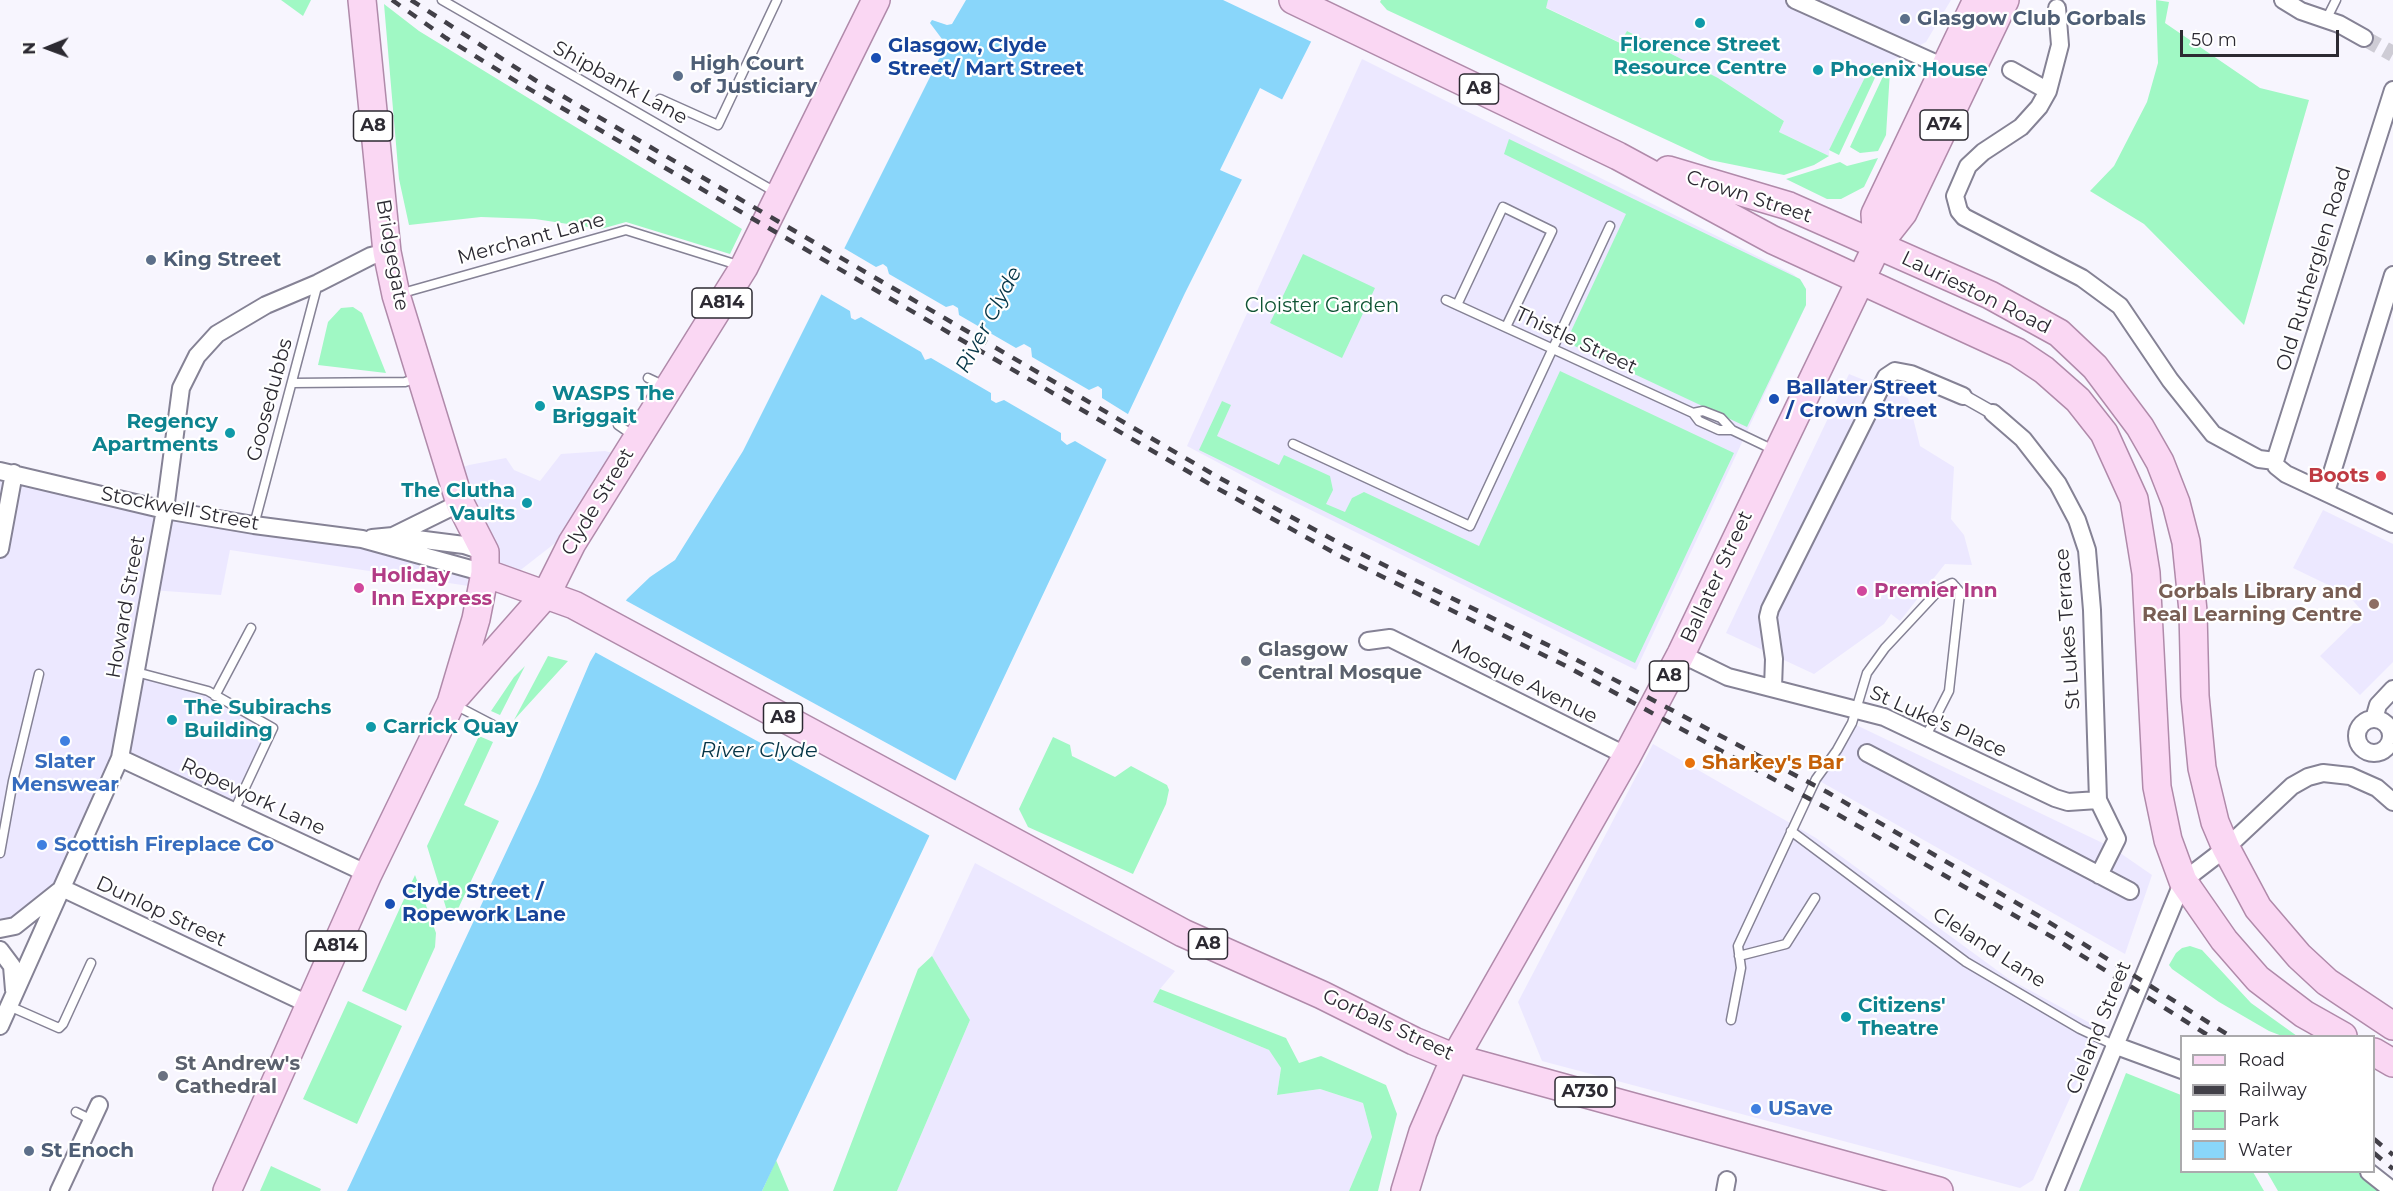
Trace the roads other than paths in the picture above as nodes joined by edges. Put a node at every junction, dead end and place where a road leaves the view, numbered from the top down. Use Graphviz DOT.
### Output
graph roads {
  1 [pos="362,0"];
  2 [pos="442,0"];
  3 [pos="777,0"];
  4 [pos="874,0"];
  5 [pos="1293,0"];
  6 [pos="1795,0"];
  7 [pos="1977,0"];
  8 [pos="2005,0"];
  9 [pos="2283,0"];
  10 [pos="2336,0"];
  11 [pos="2057,8"];
  12 [pos="2326,20"];
  13 [pos="2364,38"];
  14 [pos="2011,70"];
  15 [pos="1955,72"];
  16 [pos="2393,90"];
  17 [pos="2048,91"];
  18 [pos="660,99"];
  19 [pos="1618,156"];
  20 [pos="780,195"];
  21 [pos="1610,226"];
  22 [pos="1876,246"];
  23 [pos="387,252"];
  24 [pos="744,267"];
  25 [pos="2393,275"];
  26 [pos="1860,281"];
  27 [pos="318,283"];
  28 [pos="396,295"];
  29 [pos="1446,300"];
  30 [pos="1457,305"];
  31 [pos="1506,327"];
  32 [pos="1552,348"];
  33 [pos="419,378"];
  34 [pos="292,383"];
  35 [pos="1963,396"];
  36 [pos="1993,413"];
  37 [pos="1293,444"];
  38 [pos="1777,451"];
  39 [pos="2275,461"];
  40 [pos="7,472"];
  41 [pos="2326,492"];
  42 [pos="460,503"];
  43 [pos="165,510"];
  44 [pos="2393,524"];
  45 [pos="254,525"];
  46 [pos="393,536"];
  47 [pos="362,539"];
  48 [pos="0,549"];
  49 [pos="485,562"];
  50 [pos="547,593"];
  51 [pos="251,628"];
  52 [pos="1368,641"];
  53 [pos="1681,654"];
  54 [pos="136,672"];
  55 [pos="39,674"];
  56 [pos="1773,688"];
  57 [pos="2393,689"];
  58 [pos="215,696"];
  59 [pos="451,703"];
  60 [pos="1857,708"];
  61 [pos="2374,719"];
  62 [pos="499,728"];
  63 [pos="1926,736"];
  64 [pos="2390,750"];
  65 [pos="1867,753"];
  66 [pos="1627,756"];
  67 [pos="120,758"];
  68 [pos="2098,801"];
  69 [pos="2393,802"];
  70 [pos="234,811"];
  71 [pos="968,818"];
  72 [pos="1791,831"];
  73 [pos="2226,848"];
  74 [pos="0,853"];
  75 [pos="369,874"];
  76 [pos="2099,875"];
  77 [pos="2183,881"];
  78 [pos="62,888"];
  79 [pos="2130,891"];
  80 [pos="1815,898"];
  81 [pos="0,929"];
  82 [pos="0,950"];
  83 [pos="1739,956"];
  84 [pos="91,963"];
  85 [pos="11,1000"];
  86 [pos="310,1005"];
  87 [pos="1731,1020"];
  88 [pos="0,1026"];
  89 [pos="2393,1026"];
  90 [pos="2341,1035"];
  91 [pos="2114,1045"];
  92 [pos="2375,1054"];
  93 [pos="1455,1058"];
  94 [pos="2393,1063"];
  95 [pos="2180,1070"];
  96 [pos="76,1112"];
  97 [pos="95,1112"];
  98 [pos="2369,1173"];
  99 [pos="59,1191"];
  100 [pos="227,1191"];
  101 [pos="1405,1191"];
  102 [pos="1939,1191"];
  103 [pos="2055,1191"];
  104 [pos="2393,1191"];
  1 -- 23 [label="main road, Bridgegate / A8"];
  2 -- 20 [label="lane, Shipbank Lane"];
  3 -- 18 [label="lane"];
  4 -- 20 [label="main road, Clyde Street / A814"];
  5 -- 19 [label="main road, Crown Street / A8"];
  6 -- 15 [label="street"];
  7 -- 15 [label="main road, Ballater Street / A74"];
  8 -- 15 [label="main road, Ballater Street / A74"];
  9 -- 12 [label="street"];
  10 -- 12 [label="lane"];
  11 -- 17 [label="street"];
  12 -- 13 [label="street"];
  14 -- 17 [label="street"];
  15 -- 22 [label="main road, Ballater Street / A74"];
  16 -- 39 [label="street, Old Rutherglen Road"];
  17 -- 39 [label="street"];
  19 -- 22 [label="main road, Crown Street / A8"];
  19 -- 26 [label="main road, Crown Street / A8"];
  20 -- 24 [label="main road, Clyde Street / A814"];
  21 -- 32 [label="lane"];
  22 -- 26 [label="main road, Ballater Street / A8"];
  22 -- 73 [label="main road, Laurieston Road"];
  23 -- 27 [label="street, Howard Street"];
  23 -- 28 [label="main road, Bridgegate"];
  24 -- 28 [label="lane, Merchant Lane"];
  24 -- 50 [label="main road, Clyde Street / A814"];
  25 -- 41 [label="street"];
  26 -- 38 [label="main road, Ballater Street / A8"];
  26 -- 77 [label="main road, Laurieston Road"];
  27 -- 34 [label="lane, Goosedubbs"];
  27 -- 43 [label="street, Howard Street"];
  28 -- 33 [label="main road, Bridgegate"];
  29 -- 30 [label="lane, Thistle Street"];
  30 -- 31 [label="lane, Thistle Street"];
  30 -- 31 [label="lane"];
  31 -- 32 [label="lane, Thistle Street"];
  32 -- 37 [label="lane"];
  32 -- 38 [label="lane, Thistle Street"];
  33 -- 34 [label="lane"];
  33 -- 42 [label="main road, Bridgegate"];
  34 -- 45 [label="lane, Goosedubbs"];
  35 -- 36 [label="street, St Lukes Terrace"];
  35 -- 56 [label="street, St Lukes Terrace"];
  36 -- 68 [label="street, St Lukes Terrace"];
  38 -- 53 [label="main road, Ballater Street / A8"];
  39 -- 41 [label="street"];
  40 -- 43 [label="street, Stockwell Street"];
  40 -- 48 [label="street"];
  41 -- 44 [label="street"];
  42 -- 46 [label="street, Stockwell Street"];
  42 -- 49 [label="main road"];
  43 -- 45 [label="street, Stockwell Street"];
  43 -- 54 [label="street, Howard Street"];
  45 -- 47 [label="street, Stockwell Street"];
  46 -- 47 [label="street, Stockwell Street"];
  46 -- 49 [label="street, Stockwell Street"];
  47 -- 49 [label="street, Stockwell Street"];
  49 -- 50 [label="main road, Stockwell Street"];
  49 -- 59 [label="main road, Clyde Street"];
  50 -- 59 [label="main road, Clyde Street / A814"];
  50 -- 71 [label="main road, Stockwell Street / A8"];
  51 -- 58 [label="lane"];
  52 -- 66 [label="street, Mosque Avenue"];
  53 -- 56 [label="street, St Luke's Place"];
  53 -- 66 [label="main road, Ballater Street / A8"];
  54 -- 58 [label="lane"];
  54 -- 67 [label="street, Howard Street"];
  55 -- 74 [label="lane"];
  56 -- 60 [label="street, St Luke's Place"];
  57 -- 61 [label="street"];
  58 -- 70 [label="lane"];
  59 -- 62 [label="lane"];
  59 -- 75 [label="main road, Clyde Street / A814"];
  60 -- 63 [label="street, St Luke's Place"];
  60 -- 63 [label="lane"];
  60 -- 72 [label="lane"];
  61 -- 64 [label="street"];
  61 -- 64 [label="street"];
  63 -- 68 [label="street, St Luke's Place"];
  65 -- 76 [label="street"];
  66 -- 93 [label="main road, Ballater Street / A8"];
  67 -- 70 [label="street, Ropework Lane"];
  67 -- 78 [label="street, Howard Street"];
  68 -- 76 [label="street"];
  69 -- 73 [label="street"];
  70 -- 75 [label="street, Ropework Lane"];
  71 -- 93 [label="main road, Gorbals Street / A8"];
  72 -- 83 [label="lane"];
  72 -- 91 [label="lane, Cleland Lane"];
  73 -- 77 [label="street"];
  73 -- 89 [label="main road, Laurieston Road"];
  75 -- 86 [label="main road, Clyde Street / A814"];
  76 -- 79 [label="street"];
  77 -- 90 [label="main road, Laurieston Road"];
  77 -- 91 [label="street, Cleland Street"];
  78 -- 81 [label="street"];
  78 -- 85 [label="street, Howard Street"];
  78 -- 86 [label="street, Dunlop Street"];
  80 -- 83 [label="lane"];
  82 -- 85 [label="street"];
  83 -- 87 [label="lane"];
  84 -- 85 [label="lane"];
  85 -- 88 [label="street, Howard Street"];
  86 -- 100 [label="main road, Clyde Street / A814"];
  91 -- 95 [label="street, Cleland Lane"];
  91 -- 103 [label="street, Cleland Street"];
  92 -- 94 [label="main road"];
  93 -- 101 [label="main road, A8"];
  93 -- 102 [label="main road, Gorbals Street / A730"];
  96 -- 97 [label="lane"];
  97 -- 99 [label="street"];
  98 -- 104 [label="street"];
}
